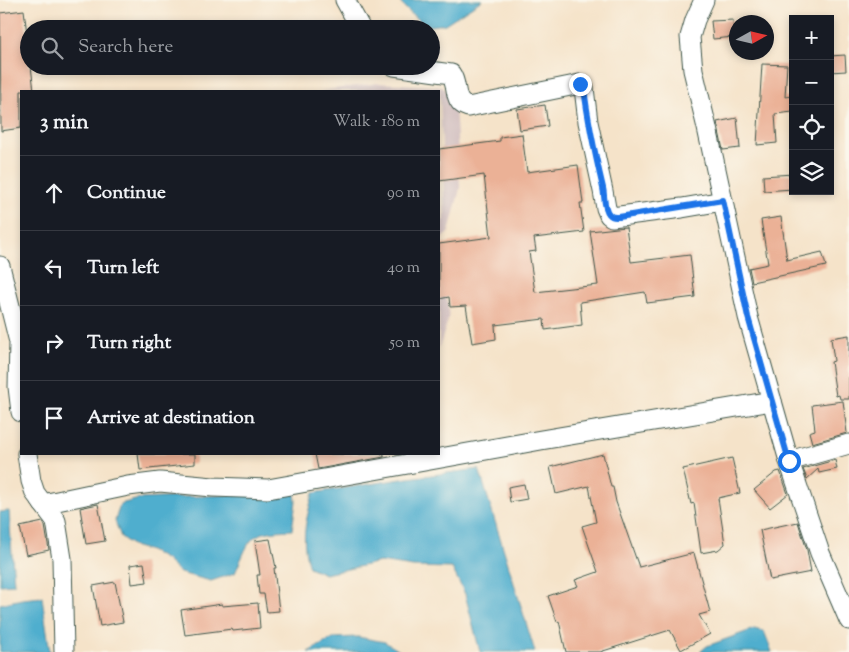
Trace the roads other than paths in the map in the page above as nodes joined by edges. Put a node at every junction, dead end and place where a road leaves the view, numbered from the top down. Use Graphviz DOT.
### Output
graph roads {
  1 [pos="345,0"];
  2 [pos="704,0"];
  3 [pos="356,20"];
  4 [pos="440,72"];
  5 [pos="723,200"];
  6 [pos="0,266"];
  7 [pos="772,401"];
  8 [pos="20,404"];
  9 [pos="849,444"];
  10 [pos="27,455"];
  11 [pos="789,461"];
  12 [pos="43,504"];
  13 [pos="849,620"];
  14 [pos="64,652"];
  1 -- 3 [label="street"];
  2 -- 5 [label="street"];
  4 -- 5 [label="street"];
  5 -- 7 [label="street"];
  6 -- 8 [label="street"];
  7 -- 11 [label="street"];
  7 -- 12 [label="street"];
  9 -- 11 [label="street"];
  10 -- 12 [label="street"];
  11 -- 13 [label="street"];
  12 -- 14 [label="street"];
}
